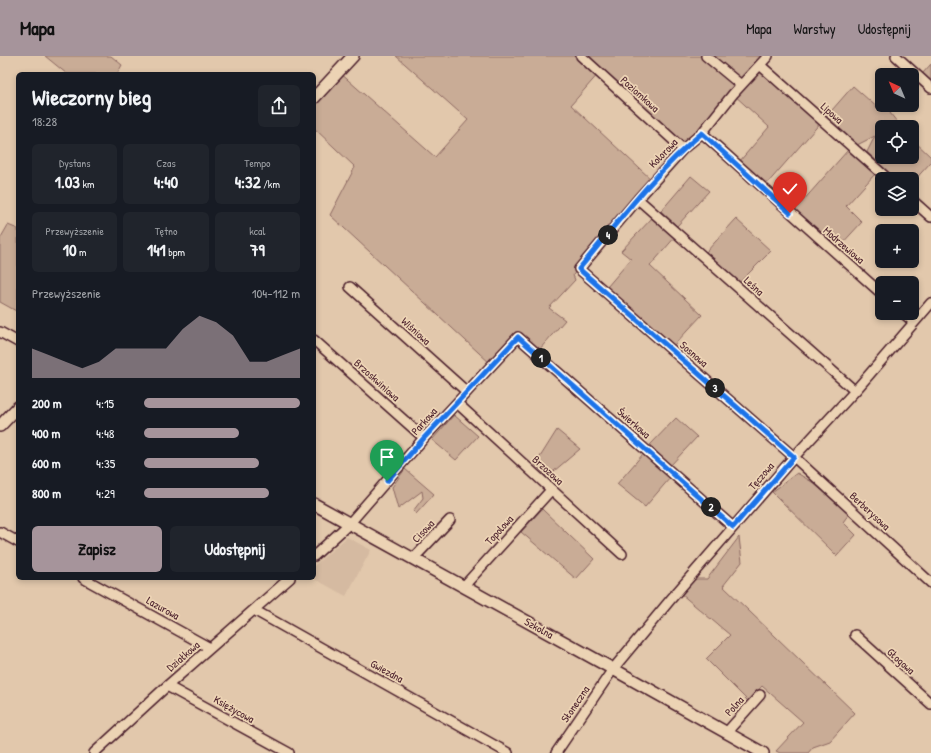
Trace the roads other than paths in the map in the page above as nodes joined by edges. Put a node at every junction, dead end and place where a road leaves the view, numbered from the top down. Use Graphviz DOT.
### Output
graph roads {
  1 [pos="353,56"];
  2 [pos="581,56"];
  3 [pos="706,56"];
  4 [pos="768,56"];
  5 [pos="896,56"];
  6 [pos="760,65"];
  7 [pos="741,85"];
  8 [pos="931,88"];
  9 [pos="316,96"];
  10 [pos="702,133"];
  11 [pos="683,149"];
  12 [pos="880,172"];
  13 [pos="638,198"];
  14 [pos="919,206"];
  15 [pos="931,217"];
  16 [pos="579,269"];
  17 [pos="350,287"];
  18 [pos="875,288"];
  19 [pos="931,303"];
  20 [pos="912,320"];
  21 [pos="914,322"];
  22 [pos="0,332"];
  23 [pos="518,337"];
  24 [pos="16,341"];
  25 [pos="316,342"];
  26 [pos="855,391"];
  27 [pos="467,392"];
  28 [pos="457,403"];
  29 [pos="16,409"];
  30 [pos="0,426"];
  31 [pos="424,438"];
  32 [pos="794,457"];
  33 [pos="552,490"];
  34 [pos="316,505"];
  35 [pos="450,520"];
  36 [pos="349,524"];
  37 [pos="733,527"];
  38 [pos="0,532"];
  39 [pos="16,541"];
  40 [pos="316,554"];
  41 [pos="622,554"];
  42 [pos="413,559"];
  43 [pos="87,580"];
  44 [pos="288,580"];
  45 [pos="931,583"];
  46 [pos="464,586"];
  47 [pos="254,610"];
  48 [pos="855,635"];
  49 [pos="210,648"];
  50 [pos="613,669"];
  51 [pos="167,686"];
  52 [pos="760,695"];
  53 [pos="931,704"];
  54 [pos="726,733"];
  55 [pos="94,753"];
  56 [pos="290,753"];
  57 [pos="508,753"];
  58 [pos="556,753"];
  59 [pos="763,753"];
  1 -- 9 [label="street"];
  2 -- 11 [label="street, Poziomkowa"];
  3 -- 7 [label="street"];
  4 -- 6 [label="street, Kolorowa"];
  5 -- 8 [label="street"];
  6 -- 7 [label="street, Kolorowa"];
  6 -- 12 [label="street, Lipowa"];
  7 -- 10 [label="street, Kolorowa"];
  10 -- 11 [label="street, Kolorowa"];
  10 -- 18 [label="street, Modrzewiowa"];
  11 -- 13 [label="street, Kolorowa"];
  13 -- 16 [label="street, Kolorowa"];
  13 -- 26 [label="street, Leśna"];
  14 -- 15 [label="street"];
  16 -- 32 [label="street, Sosnowa"];
  17 -- 27 [label="street, Wiśniowa"];
  19 -- 21 [label="street, Tęczowa"];
  20 -- 21 [label="street"];
  21 -- 26 [label="street, Tęczowa"];
  22 -- 24 [label="street"];
  23 -- 27 [label="street, Parkowa"];
  23 -- 37 [label="street, Świerkowa"];
  25 -- 31 [label="street, Brzoskwiniowa"];
  26 -- 32 [label="street, Tęczowa"];
  27 -- 28 [label="street, Parkowa"];
  28 -- 31 [label="street, Parkowa"];
  28 -- 33 [label="street, Brzozowa"];
  29 -- 30 [label="street"];
  31 -- 36 [label="street, Parkowa"];
  32 -- 37 [label="street, Tęczowa"];
  32 -- 45 [label="street, Berberysowa"];
  33 -- 41 [label="street, Brzozowa"];
  33 -- 46 [label="street, Topolowa"];
  34 -- 36 [label="street, Szkolna"];
  35 -- 42 [label="street, Cisowa"];
  36 -- 40 [label="street"];
  36 -- 42 [label="street, Szkolna"];
  37 -- 50 [label="street, Tęczowa"];
  38 -- 39 [label="street"];
  42 -- 46 [label="street, Szkolna"];
  43 -- 49 [label="street, Lazurowa"];
  44 -- 47 [label="street, Działkowa"];
  46 -- 50 [label="street, Szkolna"];
  47 -- 49 [label="street, Działkowa"];
  47 -- 57 [label="street, Gwiezdna"];
  48 -- 53 [label="street, Głogowa"];
  49 -- 51 [label="street, Działkowa"];
  50 -- 54 [label="street, Szkolna"];
  50 -- 58 [label="street, Słoneczna"];
  51 -- 55 [label="street, Działkowa"];
  51 -- 56 [label="street, Księżycowa"];
  52 -- 54 [label="street, Polna"];
  54 -- 59 [label="street, Szkolna"];
}
